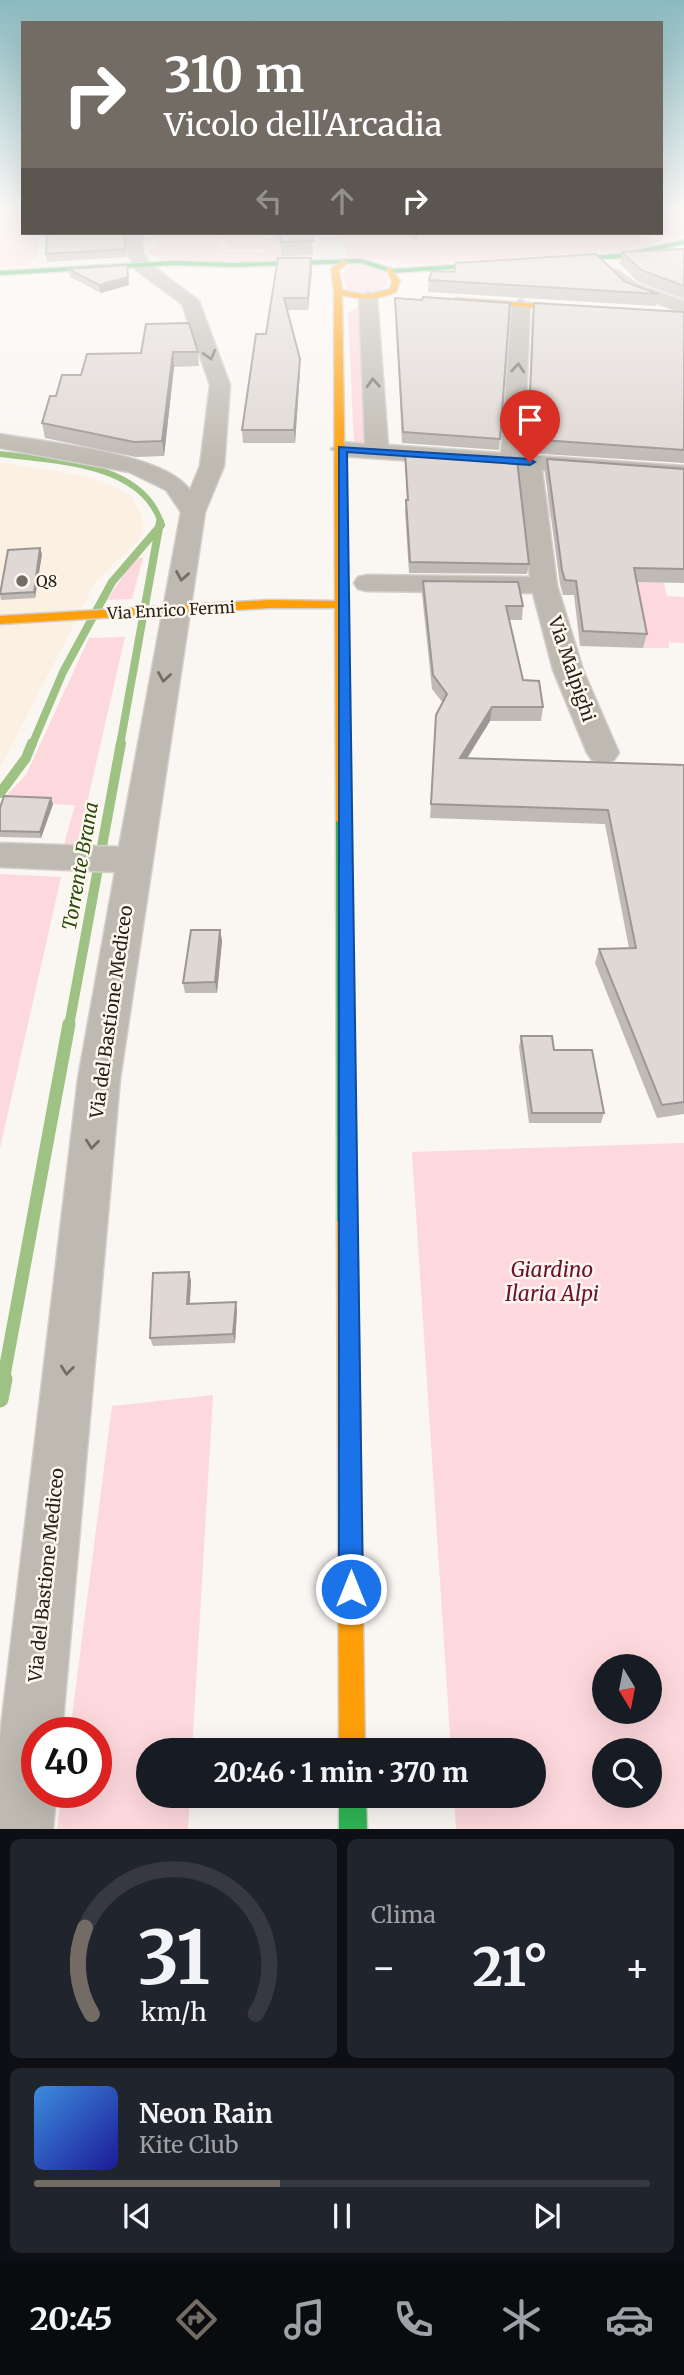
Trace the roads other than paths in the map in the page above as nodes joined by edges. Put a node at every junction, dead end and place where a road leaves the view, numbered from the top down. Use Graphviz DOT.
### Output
graph roads {
  1 [pos="181,294"];
  2 [pos="338,294"];
  3 [pos="356,294"];
  4 [pos="379,294"];
  5 [pos="652,295"];
  6 [pos="684,295"];
  7 [pos="370,297"];
  8 [pos="406,298"];
  9 [pos="444,300"];
  10 [pos="522,305"];
  11 [pos="684,307"];
  12 [pos="340,309"];
  13 [pos="684,316"];
  14 [pos="0,441"];
  15 [pos="342,449"];
  16 [pos="377,451"];
  17 [pos="521,462"];
  18 [pos="684,472"];
  19 [pos="193,512"];
  20 [pos="366,583"];
  21 [pos="544,585"];
  22 [pos="342,605"];
  23 [pos="169,610"];
  24 [pos="0,620"];
  25 [pos="603,753"];
  26 [pos="0,855"];
  27 [pos="125,860"];
  28 [pos="352,1738"];
  29 [pos="353,1808"];
  30 [pos="21,1829"];
  31 [pos="353,1829"];
  1 -- 19 [label="street, Via del Bastione Mediceo, one-way"];
  2 -- 12 [label="street"];
  3 -- 7 [label="street"];
  4 -- 7 [label="street"];
  5 -- 6 [label="street"];
  5 -- 11 [label="street"];
  7 -- 8 [label="street"];
  7 -- 12 [label="street"];
  16 -- 7 [label="street, one-way"];
  9 -- 10 [label="street"];
  10 -- 13 [label="street"];
  17 -- 10 [label="street, Via Malpighi, one-way"];
  12 -- 15 [label="street"];
  14 -- 19 [label="street"];
  15 -- 16 [label="street"];
  15 -- 22 [label="street"];
  16 -- 17 [label="street"];
  17 -- 18 [label="street"];
  17 -- 21 [label="street, Via Malpighi"];
  19 -- 23 [label="street, Via del Bastione Mediceo, one-way"];
  20 -- 21 [label="street"];
  21 -- 25 [label="street, Via Malpighi"];
  22 -- 23 [label="street, Via Enrico Fermi"];
  22 -- 28 [label="street"];
  23 -- 24 [label="street, Via Enrico Fermi"];
  23 -- 27 [label="street, Via del Bastione Mediceo, one-way"];
  26 -- 27 [label="street"];
  27 -- 30 [label="street, Via del Bastione Mediceo, one-way"];
  29 -- 31 [label="street"];
}
